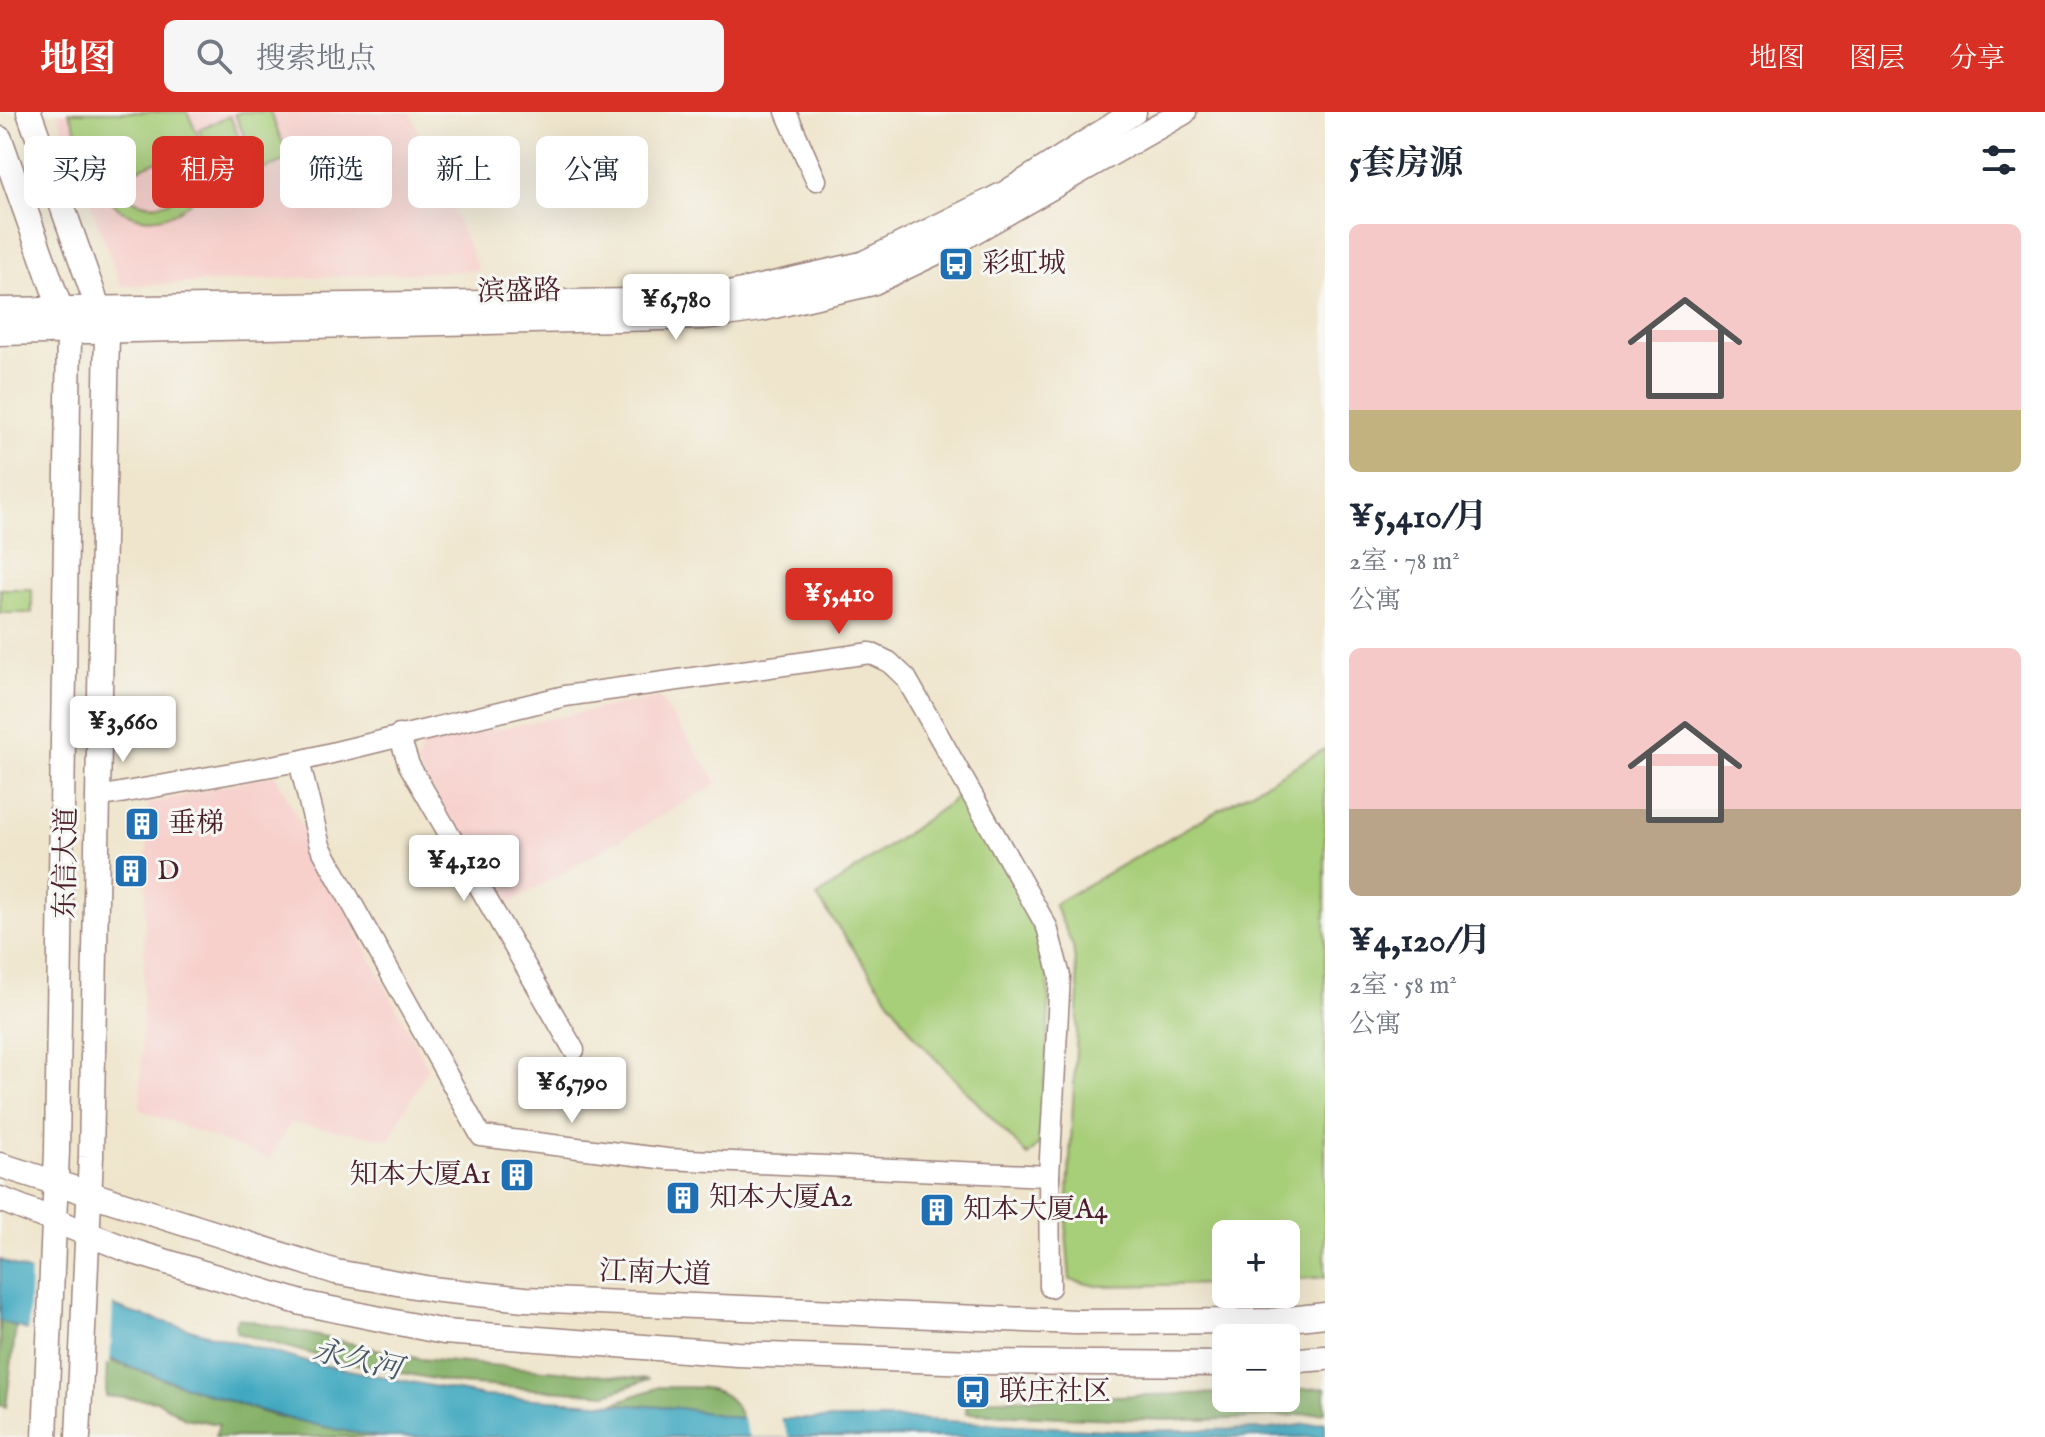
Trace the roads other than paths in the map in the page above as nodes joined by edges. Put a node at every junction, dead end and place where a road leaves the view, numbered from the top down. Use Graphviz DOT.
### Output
graph roads {
  1 [pos="29,112"];
  2 [pos="786,112"];
  3 [pos="1134,112"];
  4 [pos="1184,112"];
  5 [pos="0,139"];
  6 [pos="816,180"];
  7 [pos="98,306"];
  8 [pos="60,308"];
  9 [pos="0,310"];
  10 [pos="0,333"];
  11 [pos="69,333"];
  12 [pos="107,333"];
  13 [pos="399,735"];
  14 [pos="299,761"];
  15 [pos="98,797"];
  16 [pos="574,1050"];
  17 [pos="0,1165"];
  18 [pos="1049,1176"];
  19 [pos="56,1183"];
  20 [pos="89,1194"];
  21 [pos="0,1199"];
  22 [pos="55,1220"];
  23 [pos="87,1233"];
  24 [pos="1050,1287"];
  25 [pos="1325,1315"];
  26 [pos="1325,1358"];
  27 [pos="1300,1360"];
  28 [pos="1212,1364"];
  29 [pos="45,1437"];
  30 [pos="78,1437"];
  1 -- 7 [label="main road, 东信大道"];
  2 -- 6 [label="street"];
  3 -- 7 [label="main road, 滨盛路"];
  4 -- 12 [label="main road, 滨盛路"];
  5 -- 8 [label="main road, 东信大道"];
  7 -- 8 [label="main road, 滨盛路"];
  7 -- 12 [label="main road, 东信大道"];
  8 -- 9 [label="main road, 滨盛路"];
  8 -- 11 [label="main road, 东信大道"];
  10 -- 11 [label="main road, 滨盛路"];
  11 -- 12 [label="main road, 滨盛路"];
  11 -- 19 [label="main road, 东信大道"];
  12 -- 15 [label="main road, 东信大道"];
  13 -- 14 [label="street"];
  13 -- 16 [label="street"];
  13 -- 18 [label="street"];
  14 -- 15 [label="street"];
  14 -- 18 [label="street"];
  15 -- 20 [label="main road, 东信大道"];
  17 -- 19 [label="main road, 江南大道"];
  18 -- 24 [label="street"];
  19 -- 20 [label="main road, 江南大道"];
  19 -- 22 [label="main road, 东信大道"];
  20 -- 23 [label="main road, 东信大道"];
  20 -- 25 [label="main road, 江南大道"];
  21 -- 22 [label="main road"];
  22 -- 23 [label="main road"];
  22 -- 29 [label="main road, 东信大道"];
  23 -- 28 [label="main road"];
  23 -- 30 [label="main road, 东信大道"];
  26 -- 27 [label="main road"];
}
